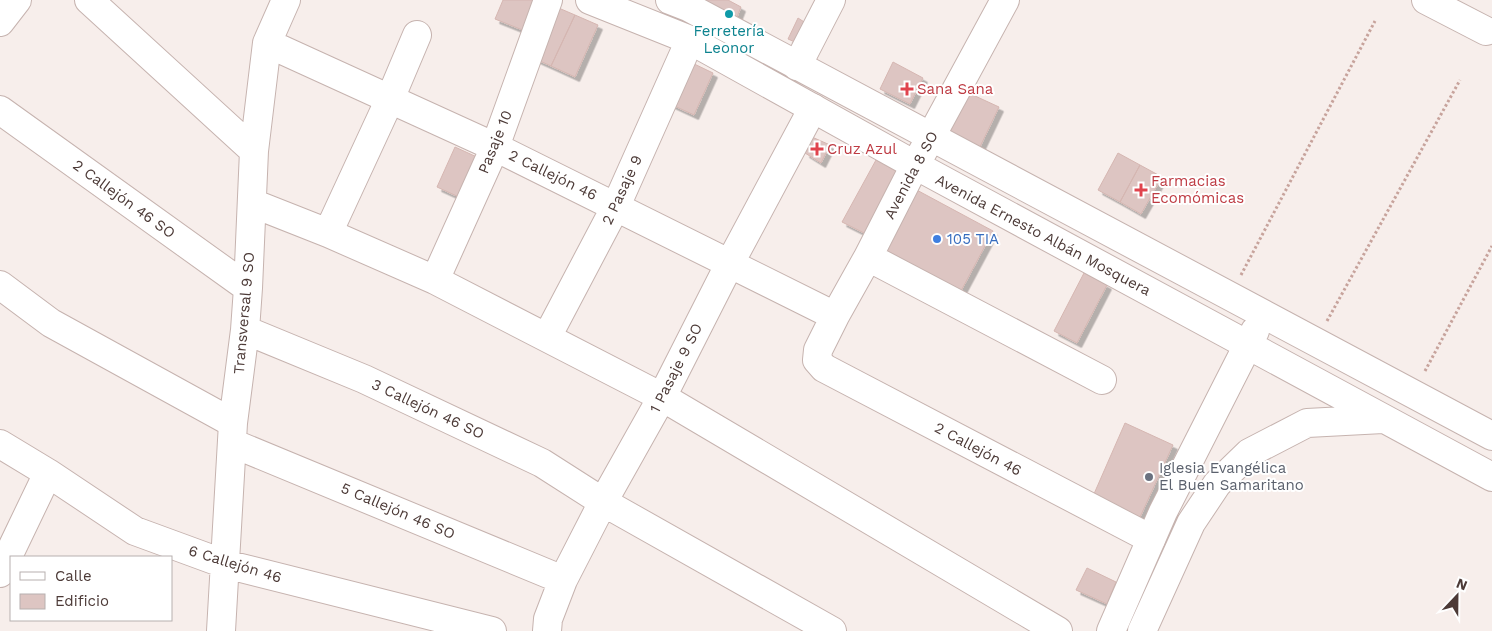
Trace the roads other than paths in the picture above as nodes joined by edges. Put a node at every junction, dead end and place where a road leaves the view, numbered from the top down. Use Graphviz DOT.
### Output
graph roads {
  1 [pos="17,0"];
  2 [pos="89,0"];
  3 [pos="548,0"];
  4 [pos="590,0"];
  5 [pos="832,0"];
  6 [pos="1005,0"];
  7 [pos="1426,0"];
  8 [pos="684,2"];
  9 [pos="277,3"];
  10 [pos="0,22"];
  11 [pos="1486,31"];
  12 [pos="417,35"];
  13 [pos="690,40"];
  14 [pos="268,43"];
  15 [pos="796,66"];
  16 [pos="390,99"];
  17 [pos="812,108"];
  18 [pos="0,110"];
  19 [pos="931,137"];
  20 [pos="495,147"];
  21 [pos="254,151"];
  22 [pos="916,166"];
  23 [pos="252,203"];
  24 [pos="616,206"];
  25 [pos="328,233"];
  26 [pos="868,256"];
  27 [pos="730,263"];
  28 [pos="435,280"];
  29 [pos="0,285"];
  30 [pos="248,288"];
  31 [pos="1264,313"];
  32 [pos="835,316"];
  33 [pos="245,330"];
  34 [pos="547,337"];
  35 [pos="1248,346"];
  36 [pos="818,350"];
  37 [pos="1102,380"];
  38 [pos="662,397"];
  39 [pos="1384,419"];
  40 [pos="233,433"];
  41 [pos="1492,436"];
  42 [pos="0,444"];
  43 [pos="48,473"];
  44 [pos="1492,477"];
  45 [pos="603,502"];
  46 [pos="1163,512"];
  47 [pos="1191,523"];
  48 [pos="1151,539"];
  49 [pos="225,564"];
  50 [pos="0,573"];
  51 [pos="563,580"];
  52 [pos="221,631"];
  53 [pos="492,631"];
  54 [pos="547,631"];
  55 [pos="832,631"];
  56 [pos="1058,631"];
  57 [pos="1111,631"];
  58 [pos="1142,631"];
  1 -- 10 [label="street"];
  2 -- 21 [label="street"];
  3 -- 20 [label="street, Pasaje 10"];
  4 -- 13 [label="street, Avenida Ernesto Albán Mosquera"];
  5 -- 15 [label="street"];
  6 -- 19 [label="street, Avenida 8 SO"];
  7 -- 11 [label="street"];
  8 -- 15 [label="street"];
  9 -- 14 [label="street, Transversal 9 SO"];
  12 -- 16 [label="street"];
  13 -- 17 [label="street, Avenida Ernesto Albán Mosquera"];
  13 -- 24 [label="street, 2 Pasaje 9"];
  14 -- 16 [label="street, 2 Callejón 46"];
  14 -- 21 [label="street, Transversal 9 SO"];
  15 -- 19 [label="street"];
  16 -- 20 [label="street, 2 Callejón 46"];
  16 -- 25 [label="street"];
  17 -- 22 [label="street, Avenida Ernesto Albán Mosquera"];
  17 -- 27 [label="street, 1 Pasaje 9 SO"];
  18 -- 30 [label="street, 2 Callejón 46 SO"];
  19 -- 22 [label="street, Avenida 8 SO"];
  19 -- 31 [label="street"];
  20 -- 24 [label="street, 2 Callejón 46"];
  20 -- 28 [label="street, Pasaje 10"];
  21 -- 23 [label="street, Transversal 9 SO"];
  22 -- 26 [label="street, Avenida 8 SO"];
  22 -- 35 [label="street, Avenida Ernesto Albán Mosquera"];
  23 -- 25 [label="street"];
  23 -- 30 [label="street, Transversal 9 SO"];
  24 -- 27 [label="street, 2 Callejón 46"];
  24 -- 34 [label="street, 2 Pasaje 9"];
  25 -- 28 [label="street"];
  26 -- 32 [label="street, Avenida 8 SO"];
  26 -- 37 [label="street"];
  27 -- 32 [label="street, 2 Callejón 46"];
  27 -- 38 [label="street, 1 Pasaje 9 SO"];
  28 -- 34 [label="street"];
  29 -- 40 [label="street, 5 Callejón 46 SO"];
  30 -- 33 [label="street, Transversal 9 SO"];
  31 -- 35 [label="street"];
  31 -- 41 [label="street"];
  32 -- 36 [label="street, Avenida 8 SO"];
  33 -- 40 [label="street, Transversal 9 SO"];
  33 -- 45 [label="street, 3 Callejón 46 SO"];
  34 -- 38 [label="street"];
  35 -- 39 [label="street, Avenida Ernesto Albán Mosquera"];
  35 -- 46 [label="street"];
  36 -- 48 [label="street, 2 Callejón 46"];
  38 -- 45 [label="street, 1 Pasaje 9 SO"];
  38 -- 56 [label="street"];
  39 -- 44 [label="street, Avenida Ernesto Albán Mosquera"];
  39 -- 47 [label="street"];
  40 -- 49 [label="street, Transversal 9 SO"];
  40 -- 51 [label="street, 5 Callejón 46 SO"];
  42 -- 43 [label="street, 6 Callejón 46"];
  43 -- 49 [label="street, 6 Callejón 46"];
  43 -- 50 [label="street"];
  45 -- 51 [label="street, 1 Pasaje 9 SO"];
  45 -- 55 [label="street, 3 Callejón 46 SO"];
  46 -- 47 [label="street"];
  46 -- 48 [label="street"];
  47 -- 58 [label="street"];
  48 -- 57 [label="street"];
  49 -- 52 [label="street, Transversal 9 SO"];
  49 -- 53 [label="street, 6 Callejón 46"];
  51 -- 54 [label="street, 1 Pasaje 9 SO"];
}
